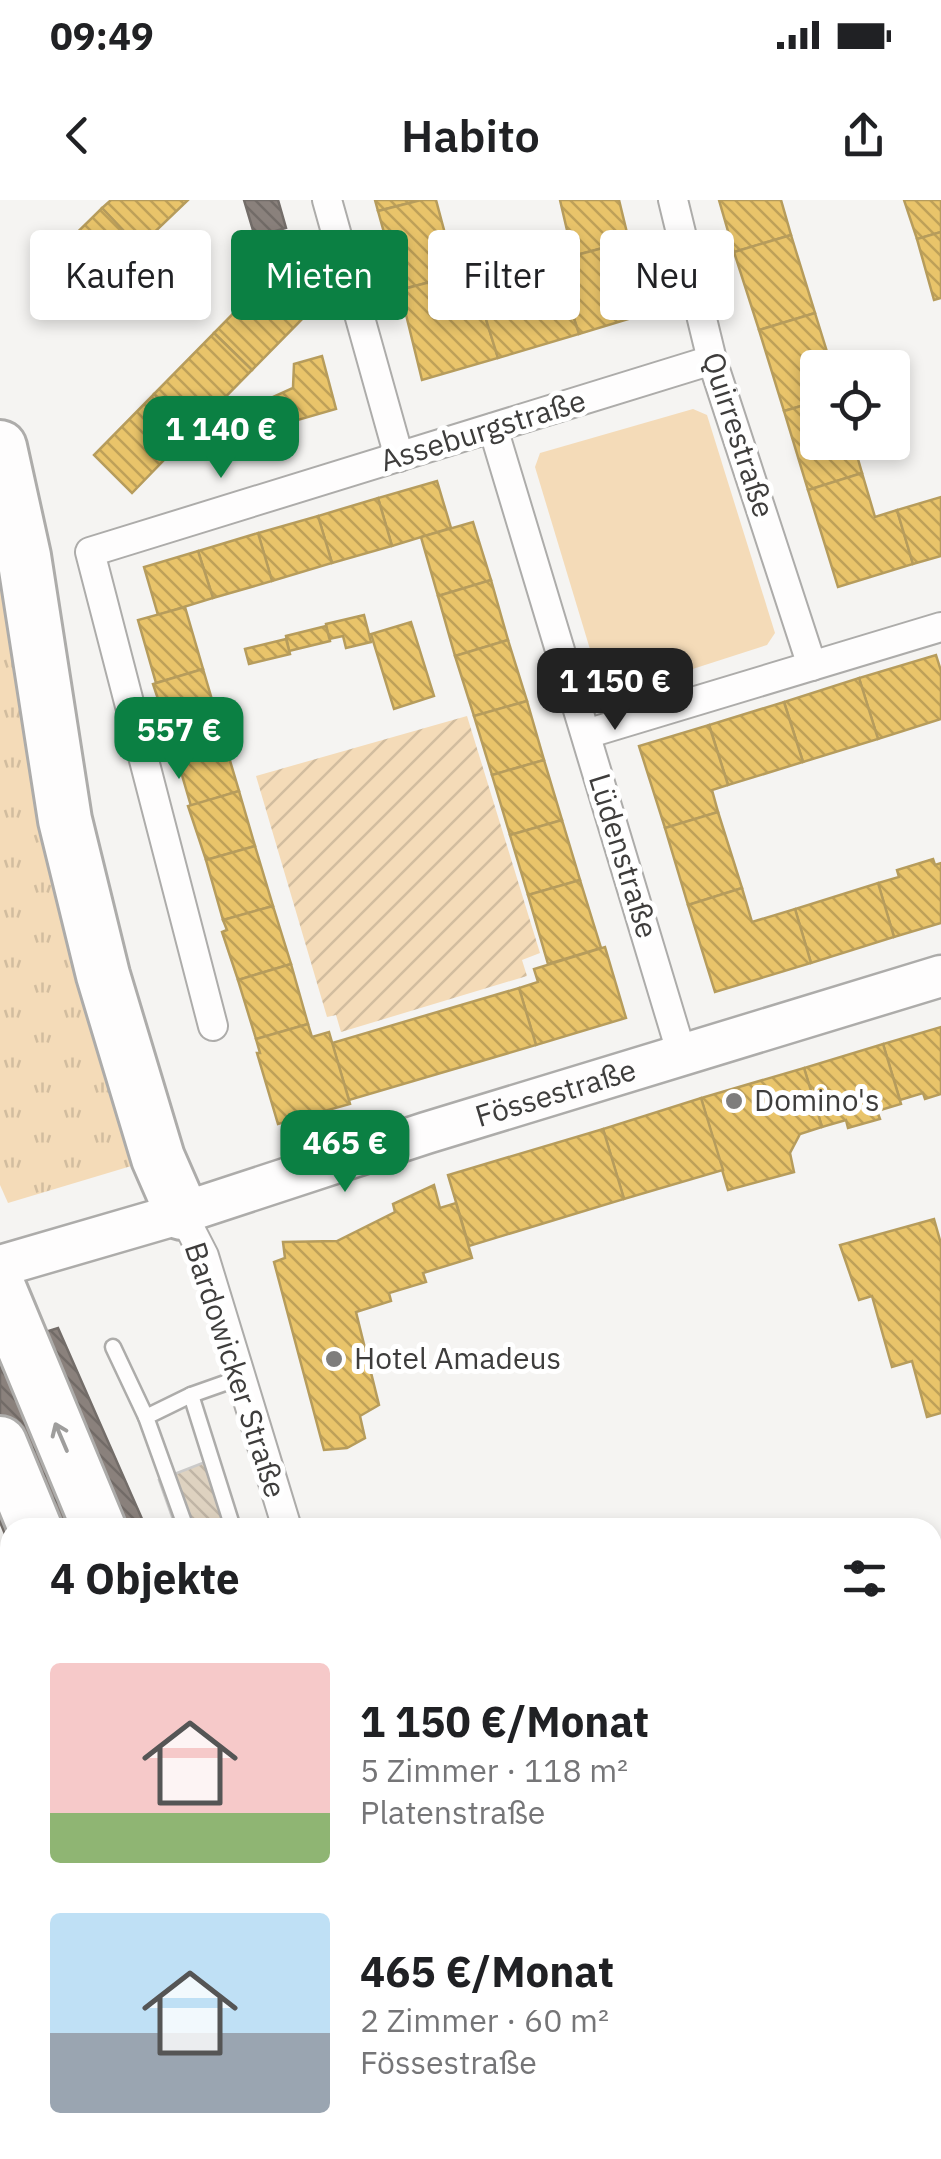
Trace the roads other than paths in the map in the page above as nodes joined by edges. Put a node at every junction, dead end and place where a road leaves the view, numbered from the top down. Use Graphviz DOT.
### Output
graph roads {
  1 [pos="328,200"];
  2 [pos="673,200"];
  3 [pos="712,360"];
  4 [pos="493,428"];
  5 [pos="0,447"];
  6 [pos="399,457"];
  7 [pos="12,535"];
  8 [pos="941,627"];
  9 [pos="812,666"];
  10 [pos="586,734"];
  11 [pos="941,976"];
  12 [pos="212,1026"];
  13 [pos="682,1055"];
  14 [pos="182,1213"];
  15 [pos="0,1266"];
  16 [pos="0,1290"];
  17 [pos="113,1347"];
  18 [pos="242,1378"];
  19 [pos="191,1395"];
  20 [pos="146,1417"];
  21 [pos="0,1443"];
  22 [pos="32,1518"];
  23 [pos="95,1518"];
  24 [pos="182,1518"];
  25 [pos="231,1518"];
  26 [pos="284,1518"];
  1 -- 6 [label="street"];
  2 -- 3 [label="street, Quirrestraße"];
  3 -- 4 [label="street, Asseburgstraße"];
  3 -- 9 [label="street, Quirrestraße"];
  4 -- 6 [label="street, Asseburgstraße"];
  4 -- 10 [label="street, Lüdenstraße"];
  5 -- 7 [label="highway"];
  6 -- 12 [label="street, Asseburgstraße"];
  7 -- 14 [label="highway"];
  8 -- 9 [label="street"];
  9 -- 10 [label="street"];
  10 -- 13 [label="street, Lüdenstraße"];
  11 -- 13 [label="street, Fössestraße"];
  13 -- 14 [label="street, Fössestraße"];
  14 -- 15 [label="street, Fössestraße"];
  14 -- 18 [label="street, Bardowicker Straße"];
  23 -- 16 [label="highway, one-way"];
  17 -- 20 [label="lane"];
  18 -- 19 [label="lane"];
  18 -- 26 [label="street, Bardowicker Straße"];
  19 -- 20 [label="lane"];
  19 -- 25 [label="lane"];
  20 -- 24 [label="lane"];
  21 -- 22 [label="highway"];
}
